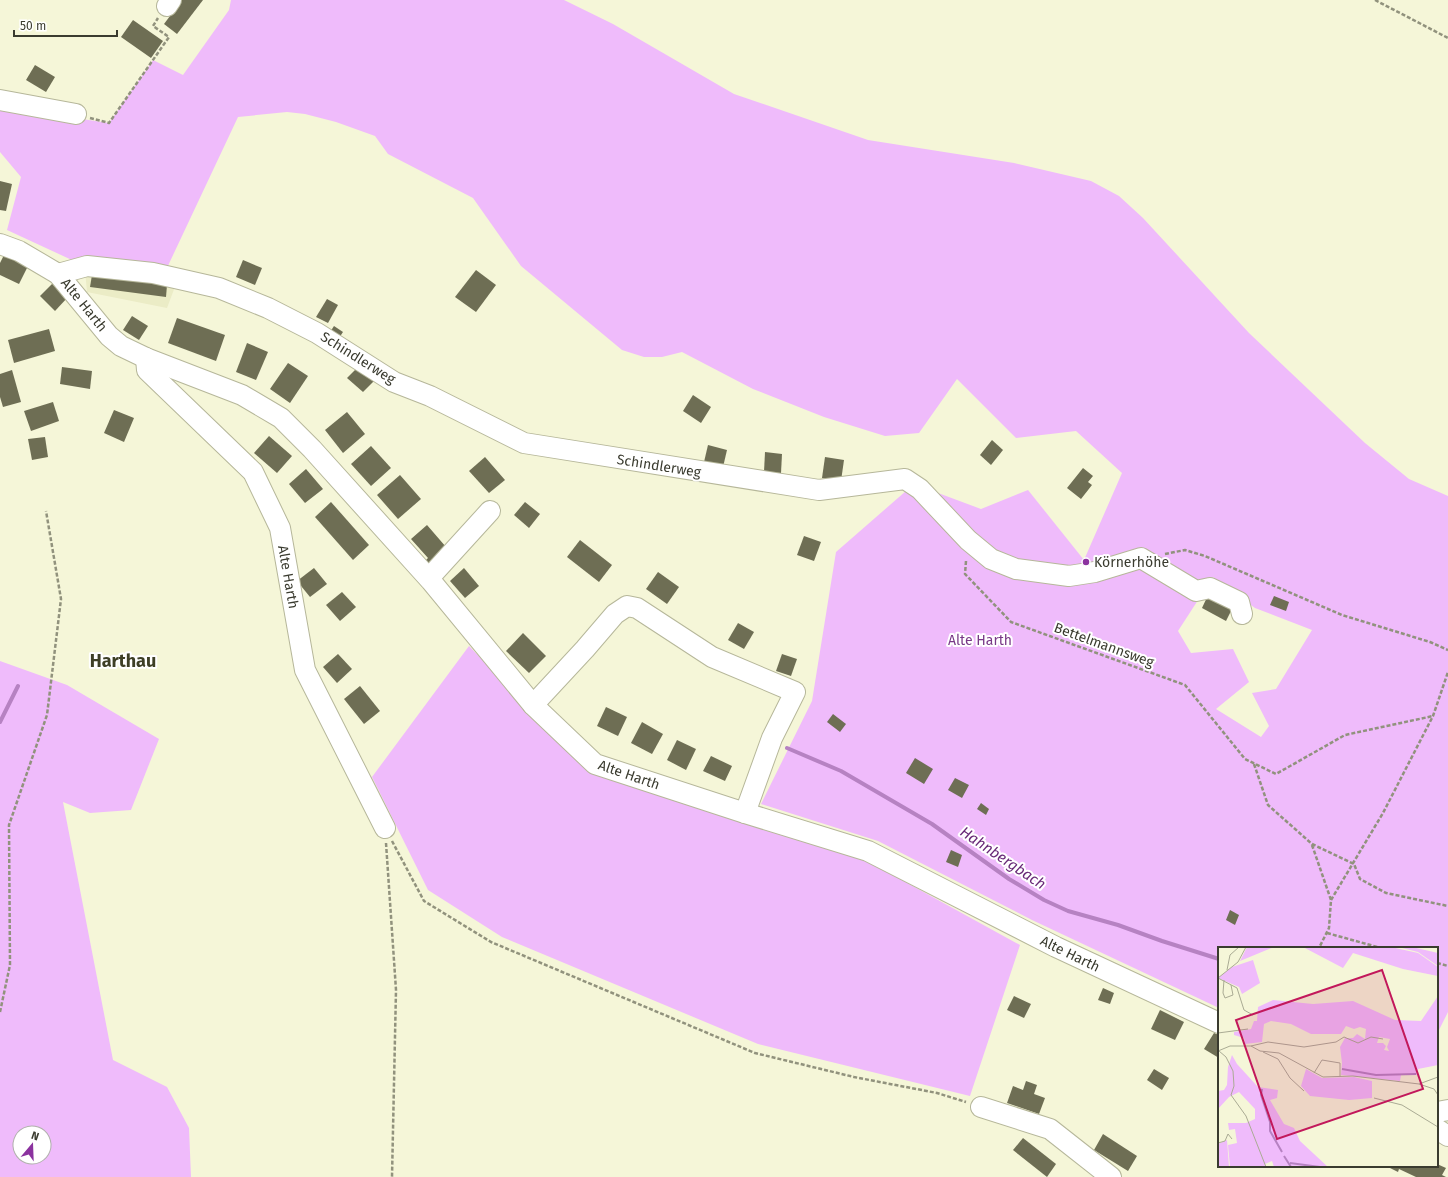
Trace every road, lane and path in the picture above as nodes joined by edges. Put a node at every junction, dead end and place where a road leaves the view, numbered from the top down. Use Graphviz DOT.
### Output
graph roads {
  1 [pos="1375,0"];
  2 [pos="169,3"];
  3 [pos="1448,38"];
  4 [pos="0,100"];
  5 [pos="76,114"];
  6 [pos="0,244"];
  7 [pos="58,274"];
  8 [pos="146,358"];
  9 [pos="46,511"];
  10 [pos="490,511"];
  11 [pos="968,540"];
  12 [pos="1141,558"];
  13 [pos="429,578"];
  14 [pos="1242,614"];
  15 [pos="1448,650"];
  16 [pos="1448,672"];
  17 [pos="533,705"];
  18 [pos="1433,716"];
  19 [pos="1254,764"];
  20 [pos="745,813"];
  21 [pos="385,828"];
  22 [pos="1312,844"];
  23 [pos="1354,864"];
  24 [pos="1331,900"];
  25 [pos="1448,906"];
  26 [pos="1327,933"];
  27 [pos="1320,947"];
  28 [pos="1377,947"];
  29 [pos="1438,963"];
  30 [pos="1448,966"];
  31 [pos="0,1012"];
  32 [pos="1218,1023"];
  33 [pos="981,1107"];
  34 [pos="1448,1110"];
  35 [pos="1438,1112"];
  36 [pos="1438,1130"];
  37 [pos="1448,1136"];
  38 [pos="392,1177"];
  39 [pos="1111,1177"];
  1 -- 3 [label="path"];
  2 -- 5 [label="path"];
  4 -- 5 [label="street"];
  6 -- 7 [label="street, Alte Harth"];
  7 -- 8 [label="street, Alte Harth"];
  7 -- 11 [label="street, Schindlerweg"];
  8 -- 13 [label="street, Alte Harth"];
  8 -- 21 [label="street, Alte Harth"];
  9 -- 31 [label="path"];
  10 -- 13 [label="street"];
  11 -- 12 [label="street, Schindlerweg"];
  11 -- 19 [label="path, Bettelmannsweg"];
  12 -- 14 [label="street"];
  12 -- 15 [label="path"];
  13 -- 17 [label="street, Alte Harth"];
  16 -- 18 [label="path"];
  17 -- 20 [label="street, Alte Harth"];
  17 -- 20 [label="street"];
  18 -- 19 [label="path, Bettelmannsweg"];
  18 -- 23 [label="path"];
  19 -- 22 [label="path"];
  20 -- 32 [label="street, Alte Harth"];
  21 -- 33 [label="path"];
  21 -- 38 [label="path"];
  22 -- 23 [label="path"];
  22 -- 24 [label="path"];
  23 -- 24 [label="path"];
  23 -- 25 [label="path"];
  24 -- 26 [label="path"];
  26 -- 27 [label="path"];
  26 -- 28 [label="path"];
  29 -- 30 [label="path"];
  33 -- 39 [label="street"];
  34 -- 35 [label="street"];
  36 -- 37 [label="street"];
}
